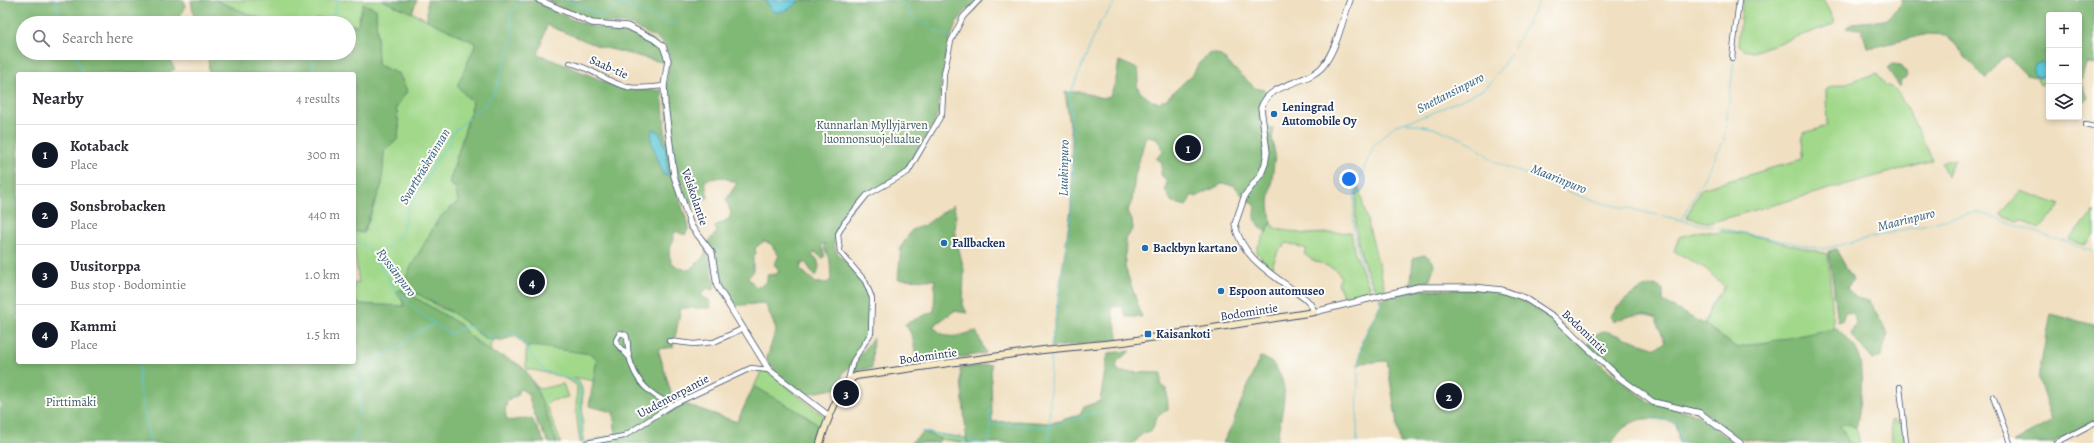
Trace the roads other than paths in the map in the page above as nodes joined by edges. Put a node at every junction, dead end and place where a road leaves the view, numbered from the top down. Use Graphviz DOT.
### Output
graph roads {
  1 [pos="539,0"];
  2 [pos="979,0"];
  3 [pos="1350,0"];
  4 [pos="1738,0"];
  5 [pos="1732,58"];
  6 [pos="570,63"];
  7 [pos="664,86"];
  8 [pos="2085,125"];
  9 [pos="2094,127"];
  10 [pos="1314,312"];
  11 [pos="742,329"];
  12 [pos="669,341"];
  13 [pos="628,356"];
  14 [pos="770,370"];
  15 [pos="848,380"];
  16 [pos="1900,387"];
  17 [pos="1993,397"];
  18 [pos="672,405"];
  19 [pos="829,416"];
  20 [pos="2094,423"];
  21 [pos="586,443"];
  22 [pos="820,443"];
  23 [pos="1740,443"];
  24 [pos="1906,443"];
  25 [pos="2010,443"];
  26 [pos="2056,443"];
  1 -- 7 [label="street, Velskolantie"];
  2 -- 15 [label="street"];
  3 -- 10 [label="street"];
  4 -- 5 [label="street"];
  6 -- 7 [label="street, Saab-tie"];
  7 -- 11 [label="street, Velskolantie"];
  8 -- 9 [label="street"];
  10 -- 15 [label="main road, Bodomintie"];
  10 -- 23 [label="street, Bodomintie"];
  11 -- 12 [label="street"];
  11 -- 14 [label="street, Velskolantie"];
  13 -- 13 [label="street"];
  13 -- 18 [label="street"];
  14 -- 18 [label="street, Uudentorpantie"];
  14 -- 19 [label="street, Velskolantie"];
  15 -- 19 [label="main road"];
  16 -- 24 [label="street"];
  17 -- 25 [label="street"];
  18 -- 21 [label="street, Uudentorpantie"];
  19 -- 22 [label="main road"];
  20 -- 26 [label="street"];
}
